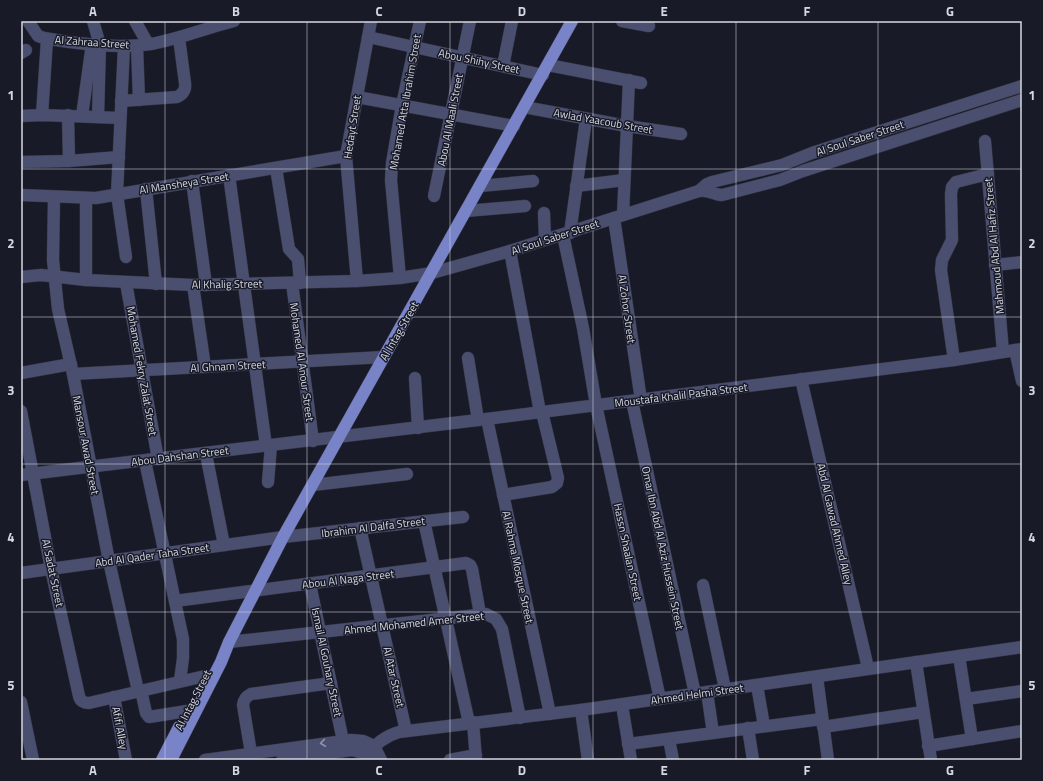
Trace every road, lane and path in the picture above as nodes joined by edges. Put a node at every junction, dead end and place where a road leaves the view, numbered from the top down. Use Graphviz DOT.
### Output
graph roads {
  1 [pos="28,21"];
  2 [pos="93,21"];
  3 [pos="135,21"];
  4 [pos="234,21"];
  5 [pos="371,21"];
  6 [pos="420,21"];
  7 [pos="470,21"];
  8 [pos="512,21"];
  9 [pos="572,21"];
  10 [pos="622,21"];
  11 [pos="197,26"];
  12 [pos="649,26"];
  13 [pos="179,38"];
  14 [pos="368,38"];
  15 [pos="47,39"];
  16 [pos="96,45"];
  17 [pos="143,45"];
  18 [pos="124,46"];
  19 [pos="414,47"];
  20 [pos="462,58"];
  21 [pos="503,66"];
  22 [pos="545,70"];
  23 [pos="629,80"];
  24 [pos="641,83"];
  25 [pos="1022,86"];
  26 [pos="357,97"];
  27 [pos="139,100"];
  28 [pos="1022,100"];
  29 [pos="121,101"];
  30 [pos="402,106"];
  31 [pos="524,107"];
  32 [pos="451,114"];
  33 [pos="42,115"];
  34 [pos="68,115"];
  35 [pos="21,116"];
  36 [pos="82,116"];
  37 [pos="98,117"];
  38 [pos="120,118"];
  39 [pos="586,119"];
  40 [pos="514,126"];
  41 [pos="627,126"];
  42 [pos="681,134"];
  43 [pos="985,140"];
  44 [pos="346,156"];
  45 [pos="119,157"];
  46 [pos="69,161"];
  47 [pos="21,162"];
  48 [pos="276,168"];
  49 [pos="988,174"];
  50 [pos="229,175"];
  51 [pos="624,180"];
  52 [pos="192,181"];
  53 [pos="533,181"];
  54 [pos="480,186"];
  55 [pos="576,186"];
  56 [pos="146,189"];
  57 [pos="699,191"];
  58 [pos="117,194"];
  59 [pos="21,195"];
  60 [pos="434,196"];
  61 [pos="54,197"];
  62 [pos="86,199"];
  63 [pos="525,206"];
  64 [pos="466,211"];
  65 [pos="544,213"];
  66 [pos="618,217"];
  67 [pos="567,234"];
  68 [pos="545,240"];
  69 [pos="510,251"];
  70 [pos="126,257"];
  71 [pos="1022,262"];
  72 [pos="995,266"];
  73 [pos="432,273"];
  74 [pos="54,276"];
  75 [pos="21,277"];
  76 [pos="400,278"];
  77 [pos="86,280"];
  78 [pos="357,281"];
  79 [pos="126,283"];
  80 [pos="296,283"];
  81 [pos="156,284"];
  82 [pos="193,285"];
  83 [pos="206,285"];
  84 [pos="244,285"];
  85 [pos="1019,350"];
  86 [pos="1003,352"];
  87 [pos="384,357"];
  88 [pos="468,358"];
  89 [pos="954,360"];
  90 [pos="302,361"];
  91 [pos="254,364"];
  92 [pos="205,367"];
  93 [pos="72,369"];
  94 [pos="142,370"];
  95 [pos="21,373"];
  96 [pos="415,378"];
  97 [pos="802,380"];
  98 [pos="1022,381"];
  99 [pos="636,400"];
  100 [pos="596,405"];
  101 [pos="541,412"];
  102 [pos="22,419"];
  103 [pos="482,420"];
  104 [pos="418,428"];
  105 [pos="340,437"];
  106 [pos="313,440"];
  107 [pos="269,446"];
  108 [pos="206,454"];
  109 [pos="158,459"];
  110 [pos="145,461"];
  111 [pos="90,467"];
  112 [pos="27,474"];
  113 [pos="407,474"];
  114 [pos="268,482"];
  115 [pos="313,485"];
  116 [pos="503,495"];
  117 [pos="463,517"];
  118 [pos="424,521"];
  119 [pos="360,528"];
  120 [pos="284,537"];
  121 [pos="224,545"];
  122 [pos="165,553"];
  123 [pos="109,561"];
  124 [pos="434,567"];
  125 [pos="51,569"];
  126 [pos="21,572"];
  127 [pos="371,576"];
  128 [pos="310,584"];
  129 [pos="703,585"];
  130 [pos="256,590"];
  131 [pos="174,601"];
  132 [pos="480,614"];
  133 [pos="446,618"];
  134 [pos="382,625"];
  135 [pos="320,632"];
  136 [pos="229,642"];
  137 [pos="1022,647"];
  138 [pos="959,656"];
  139 [pos="916,662"];
  140 [pos="868,668"];
  141 [pos="205,676"];
  142 [pos="817,677"];
  143 [pos="180,681"];
  144 [pos="331,683"];
  145 [pos="757,685"];
  146 [pos="725,689"];
  147 [pos="140,691"];
  148 [pos="1022,691"];
  149 [pos="700,693"];
  150 [pos="114,697"];
  151 [pos="660,699"];
  152 [pos="966,699"];
  153 [pos="21,702"];
  154 [pos="622,705"];
  155 [pos="581,710"];
  156 [pos="187,711"];
  157 [pos="923,712"];
  158 [pos="550,714"];
  159 [pos="520,718"];
  160 [pos="471,723"];
  161 [pos="823,723"];
  162 [pos="764,726"];
  163 [pos="748,728"];
  164 [pos="406,731"];
  165 [pos="1022,732"];
  166 [pos="713,733"];
  167 [pos="669,739"];
  168 [pos="972,739"];
  169 [pos="344,740"];
  170 [pos="628,744"];
  171 [pos="374,746"];
  172 [pos="928,746"];
  173 [pos="251,753"];
  174 [pos="368,758"];
  175 [pos="476,758"];
  176 [pos="33,760"];
  177 [pos="126,760"];
  178 [pos="162,760"];
  179 [pos="171,760"];
  180 [pos="205,760"];
  181 [pos="282,760"];
  182 [pos="381,760"];
  183 [pos="450,760"];
  184 [pos="588,760"];
  185 [pos="631,760"];
  186 [pos="673,760"];
  187 [pos="753,760"];
  188 [pos="828,760"];
  189 [pos="930,760"];
  1 -- 15 [label="street, Al Zahraa Street"];
  2 -- 16 [label="street"];
  3 -- 17 [label="street"];
  4 -- 11 [label="street, Al Zahraa Street"];
  5 -- 14 [label="street, Hedayt Street"];
  6 -- 19 [label="street, Mohamed Atta Ibrahim Street"];
  7 -- 20 [label="street, Abou Al Maali Street"];
  8 -- 21 [label="street"];
  9 -- 22 [label="main road, Al Intag Street"];
  10 -- 12 [label="street"];
  11 -- 13 [label="street, Al Zahraa Street"];
  13 -- 17 [label="street, Al Zahraa Street"];
  13 -- 27 [label="street"];
  14 -- 19 [label="street, Abou Shihy Street"];
  14 -- 26 [label="street, Hedayt Street"];
  15 -- 16 [label="street, Al Zahraa Street"];
  15 -- 33 [label="street"];
  16 -- 18 [label="street, Al Zahraa Street"];
  16 -- 36 [label="street"];
  16 -- 37 [label="street"];
  17 -- 18 [label="street, Al Zahraa Street"];
  17 -- 27 [label="street"];
  18 -- 29 [label="street"];
  19 -- 20 [label="street, Abou Shihy Street"];
  19 -- 30 [label="street, Mohamed Atta Ibrahim Street"];
  20 -- 21 [label="street, Abou Shihy Street"];
  20 -- 32 [label="street, Abou Al Maali Street"];
  21 -- 22 [label="street, Abou Shihy Street"];
  22 -- 23 [label="street, Abou Shihy Street"];
  22 -- 31 [label="main road, Al Intag Street"];
  23 -- 24 [label="street, Abou Shihy Street"];
  23 -- 41 [label="street, Al Zohor Street"];
  25 -- 57 [label="street, Al Soul Saber Street"];
  26 -- 30 [label="street"];
  26 -- 44 [label="street, Hedayt Street"];
  27 -- 29 [label="street"];
  28 -- 57 [label="street, Al Soul Saber Street"];
  29 -- 38 [label="street"];
  30 -- 32 [label="street"];
  30 -- 76 [label="street, Mohamed Atta Ibrahim Street"];
  31 -- 39 [label="street, Awlad Yaacoub Street"];
  31 -- 40 [label="main road, Al Intag Street"];
  32 -- 40 [label="street"];
  32 -- 60 [label="street, Abou Al Maali Street"];
  33 -- 34 [label="street"];
  33 -- 35 [label="street"];
  34 -- 36 [label="street"];
  34 -- 46 [label="street"];
  36 -- 37 [label="street"];
  37 -- 38 [label="street"];
  38 -- 45 [label="street"];
  39 -- 41 [label="street, Awlad Yaacoub Street"];
  39 -- 55 [label="street, Hassn Shaalan Street"];
  40 -- 54 [label="main road, Al Intag Street"];
  41 -- 42 [label="street, Awlad Yaacoub Street"];
  41 -- 51 [label="street, Al Zohor Street"];
  43 -- 49 [label="street, Mahmoud Abd Al Hafiz Street"];
  44 -- 48 [label="street, Al Mansheya Street"];
  44 -- 78 [label="street, Hedayt Street"];
  45 -- 46 [label="street"];
  45 -- 58 [label="street"];
  46 -- 47 [label="street"];
  48 -- 50 [label="street, Al Mansheya Street"];
  48 -- 80 [label="street, Mohamed Al Anour Street"];
  49 -- 72 [label="street, Mahmoud Abd Al Hafiz Street"];
  49 -- 89 [label="street"];
  50 -- 52 [label="street, Al Mansheya Street"];
  50 -- 84 [label="street"];
  51 -- 55 [label="street"];
  51 -- 66 [label="street, Al Zohor Street"];
  52 -- 56 [label="street, Al Mansheya Street"];
  52 -- 83 [label="street"];
  53 -- 54 [label="street"];
  54 -- 64 [label="main road, Al Intag Street"];
  55 -- 67 [label="street, Hassn Shaalan Street"];
  56 -- 58 [label="street, Al Mansheya Street"];
  56 -- 81 [label="street"];
  57 -- 66 [label="street, Al Soul Saber Street"];
  58 -- 62 [label="street, Al Mansheya Street"];
  58 -- 70 [label="street"];
  59 -- 61 [label="street, Al Mansheya Street"];
  61 -- 62 [label="street, Al Mansheya Street"];
  61 -- 74 [label="street, Mansour Awad Street"];
  62 -- 77 [label="street"];
  63 -- 64 [label="street"];
  64 -- 73 [label="main road, Al Intag Street"];
  65 -- 68 [label="street"];
  66 -- 67 [label="street, Al Soul Saber Street"];
  66 -- 99 [label="street, Al Zohor Street"];
  67 -- 68 [label="street, Al Soul Saber Street"];
  67 -- 100 [label="street, Hassn Shaalan Street"];
  68 -- 69 [label="street, Al Soul Saber Street"];
  69 -- 73 [label="street, Al Soul Saber Street"];
  69 -- 101 [label="street"];
  71 -- 72 [label="street"];
  72 -- 86 [label="street, Mahmoud Abd Al Hafiz Street"];
  73 -- 76 [label="street, Al Khalig Street"];
  73 -- 87 [label="main road, Al Intag Street"];
  74 -- 75 [label="street, Al Khalig Street"];
  74 -- 77 [label="street, Al Khalig Street"];
  74 -- 93 [label="street, Mansour Awad Street"];
  76 -- 78 [label="street, Al Khalig Street"];
  77 -- 79 [label="street, Al Khalig Street"];
  78 -- 80 [label="street, Al Khalig Street"];
  79 -- 81 [label="street, Al Khalig Street"];
  79 -- 94 [label="street, Mohamed Fekry Zalat Street"];
  80 -- 84 [label="street, Al Khalig Street"];
  80 -- 90 [label="street, Mohamed Al Anour Street"];
  81 -- 82 [label="street, Al Khalig Street"];
  82 -- 83 [label="street, Al Khalig Street"];
  82 -- 92 [label="street"];
  83 -- 84 [label="street, Al Khalig Street"];
  84 -- 91 [label="street"];
  85 -- 86 [label="street, Moustafa Khalil Pasha Street"];
  85 -- 98 [label="street"];
  86 -- 89 [label="street, Moustafa Khalil Pasha Street"];
  87 -- 90 [label="street, Al Ghnam Street"];
  87 -- 105 [label="main road, Al Intag Street"];
  88 -- 103 [label="street, Al Rahma Mosque Street"];
  89 -- 97 [label="street, Moustafa Khalil Pasha Street"];
  90 -- 91 [label="street, Al Ghnam Street"];
  90 -- 106 [label="street, Mohamed Al Anour Street"];
  91 -- 92 [label="street, Al Ghnam Street"];
  91 -- 107 [label="street"];
  92 -- 94 [label="street, Al Ghnam Street"];
  93 -- 94 [label="street, Al Ghnam Street"];
  93 -- 95 [label="street, Al Ghnam Street"];
  93 -- 111 [label="street, Mansour Awad Street"];
  94 -- 109 [label="street, Mohamed Fekry Zalat Street"];
  96 -- 104 [label="street"];
  97 -- 99 [label="street, Moustafa Khalil Pasha Street"];
  97 -- 140 [label="street, Abd Al Gawad Ahmed Alley"];
  99 -- 100 [label="street, Moustafa Khalil Pasha Street"];
  99 -- 149 [label="street, Omar Ibn Abd Al Aziz Hussein Street"];
  100 -- 101 [label="street, Moustafa Khalil Pasha Street"];
  100 -- 151 [label="street, Hassn Shaalan Street"];
  101 -- 103 [label="street, Moustafa Khalil Pasha Street"];
  101 -- 116 [label="street"];
  102 -- 112 [label="street, Al Sadat Street"];
  103 -- 104 [label="street, Moustafa Khalil Pasha Street"];
  103 -- 116 [label="street, Al Rahma Mosque Street"];
  104 -- 105 [label="street, Moustafa Khalil Pasha Street"];
  105 -- 106 [label="street, Abou Dahshan Street"];
  105 -- 115 [label="main road, Al Intag Street"];
  106 -- 107 [label="street, Abou Dahshan Street"];
  107 -- 108 [label="street, Abou Dahshan Street"];
  107 -- 114 [label="street"];
  108 -- 109 [label="street, Abou Dahshan Street"];
  108 -- 121 [label="street"];
  109 -- 110 [label="street, Abou Dahshan Street"];
  110 -- 111 [label="street, Abou Dahshan Street"];
  110 -- 122 [label="street"];
  111 -- 112 [label="street, Abou Dahshan Street"];
  111 -- 123 [label="street, Mansour Awad Street"];
  112 -- 125 [label="street, Al Sadat Street"];
  113 -- 115 [label="street"];
  115 -- 120 [label="main road, Al Intag Street"];
  116 -- 158 [label="street, Al Rahma Mosque Street"];
  117 -- 118 [label="street, Ibrahim Al Dalfa Street"];
  118 -- 119 [label="street, Ibrahim Al Dalfa Street"];
  118 -- 124 [label="street"];
  119 -- 120 [label="street, Ibrahim Al Dalfa Street"];
  119 -- 127 [label="street, Al Atar Street"];
  120 -- 121 [label="street, Abd Al Qader Taha Street"];
  120 -- 130 [label="main road, Al Intag Street"];
  121 -- 122 [label="street, Abd Al Qader Taha Street"];
  122 -- 123 [label="street, Abd Al Qader Taha Street"];
  122 -- 131 [label="street"];
  123 -- 125 [label="street, Abd Al Qader Taha Street"];
  123 -- 147 [label="street, Mansour Awad Street"];
  124 -- 127 [label="street, Abou Al Naga Street"];
  124 -- 132 [label="street, Abou Al Naga Street"];
  124 -- 133 [label="street"];
  125 -- 126 [label="street, Abd Al Qader Taha Street"];
  125 -- 150 [label="street, Al Sadat Street"];
  127 -- 128 [label="street, Abou Al Naga Street"];
  127 -- 134 [label="street, Al Atar Street"];
  128 -- 130 [label="street, Abou Al Naga Street"];
  128 -- 135 [label="street, Ismail Al Gouhary Street"];
  129 -- 146 [label="street"];
  130 -- 131 [label="street, Abou Al Naga Street"];
  130 -- 136 [label="main road, Al Intag Street"];
  131 -- 143 [label="street"];
  132 -- 133 [label="street, Ahmed Mohamed Amer Street"];
  132 -- 159 [label="street, Ahmed Mohamed Amer Street"];
  133 -- 134 [label="street, Ahmed Mohamed Amer Street"];
  133 -- 160 [label="street"];
  134 -- 135 [label="street, Ahmed Mohamed Amer Street"];
  134 -- 164 [label="street, Al Atar Street"];
  135 -- 136 [label="street, Ahmed Mohamed Amer Street"];
  135 -- 144 [label="street, Ismail Al Gouhary Street"];
  136 -- 141 [label="main road, Al Intag Street"];
  136 -- 179 [label="main road, Al Intag Street"];
  137 -- 138 [label="street, Ahmed Helmi Street"];
  138 -- 139 [label="street, Ahmed Helmi Street"];
  138 -- 152 [label="street"];
  139 -- 140 [label="street, Ahmed Helmi Street"];
  139 -- 157 [label="street"];
  140 -- 142 [label="street, Ahmed Helmi Street"];
  141 -- 143 [label="street, Al Sadat Street"];
  141 -- 156 [label="main road, Al Intag Street"];
  142 -- 145 [label="street, Ahmed Helmi Street"];
  142 -- 161 [label="street"];
  143 -- 147 [label="street, Al Sadat Street"];
  144 -- 169 [label="street, Ismail Al Gouhary Street"];
  144 -- 173 [label="street"];
  145 -- 146 [label="street, Ahmed Helmi Street"];
  145 -- 162 [label="street"];
  146 -- 149 [label="street, Ahmed Helmi Street"];
  147 -- 150 [label="street, Al Sadat Street"];
  147 -- 156 [label="street, Mansour Awad Street"];
  148 -- 152 [label="street"];
  149 -- 151 [label="street, Ahmed Helmi Street"];
  149 -- 166 [label="street, Omar Ibn Abd Al Aziz Hussein Street"];
  150 -- 177 [label="street, Afifi Alley"];
  151 -- 154 [label="street, Ahmed Helmi Street"];
  152 -- 168 [label="street"];
  153 -- 176 [label="street"];
  154 -- 155 [label="street, Ahmed Helmi Street"];
  154 -- 170 [label="street"];
  155 -- 158 [label="street, Ahmed Helmi Street"];
  155 -- 184 [label="street"];
  156 -- 178 [label="main road, Al Intag Street"];
  157 -- 161 [label="street"];
  157 -- 172 [label="street"];
  158 -- 159 [label="street, Ahmed Helmi Street"];
  159 -- 160 [label="street, Ahmed Helmi Street"];
  160 -- 164 [label="street, Ahmed Helmi Street"];
  160 -- 175 [label="street"];
  161 -- 162 [label="street"];
  161 -- 188 [label="street"];
  162 -- 163 [label="street"];
  163 -- 166 [label="street"];
  163 -- 187 [label="street"];
  164 -- 171 [label="street, Ahmed Helmi Street"];
  165 -- 168 [label="street"];
  166 -- 167 [label="street"];
  167 -- 170 [label="street"];
  167 -- 186 [label="street"];
  168 -- 172 [label="street"];
  169 -- 171 [label="street"];
  169 -- 173 [label="street, one-way"];
  170 -- 185 [label="street"];
  171 -- 174 [label="street, Ahmed Helmi Street"];
  171 -- 182 [label="street"];
  172 -- 189 [label="street"];
  173 -- 180 [label="street"];
  174 -- 181 [label="street, Ahmed Helmi Street"];
  175 -- 183 [label="street"];
}
